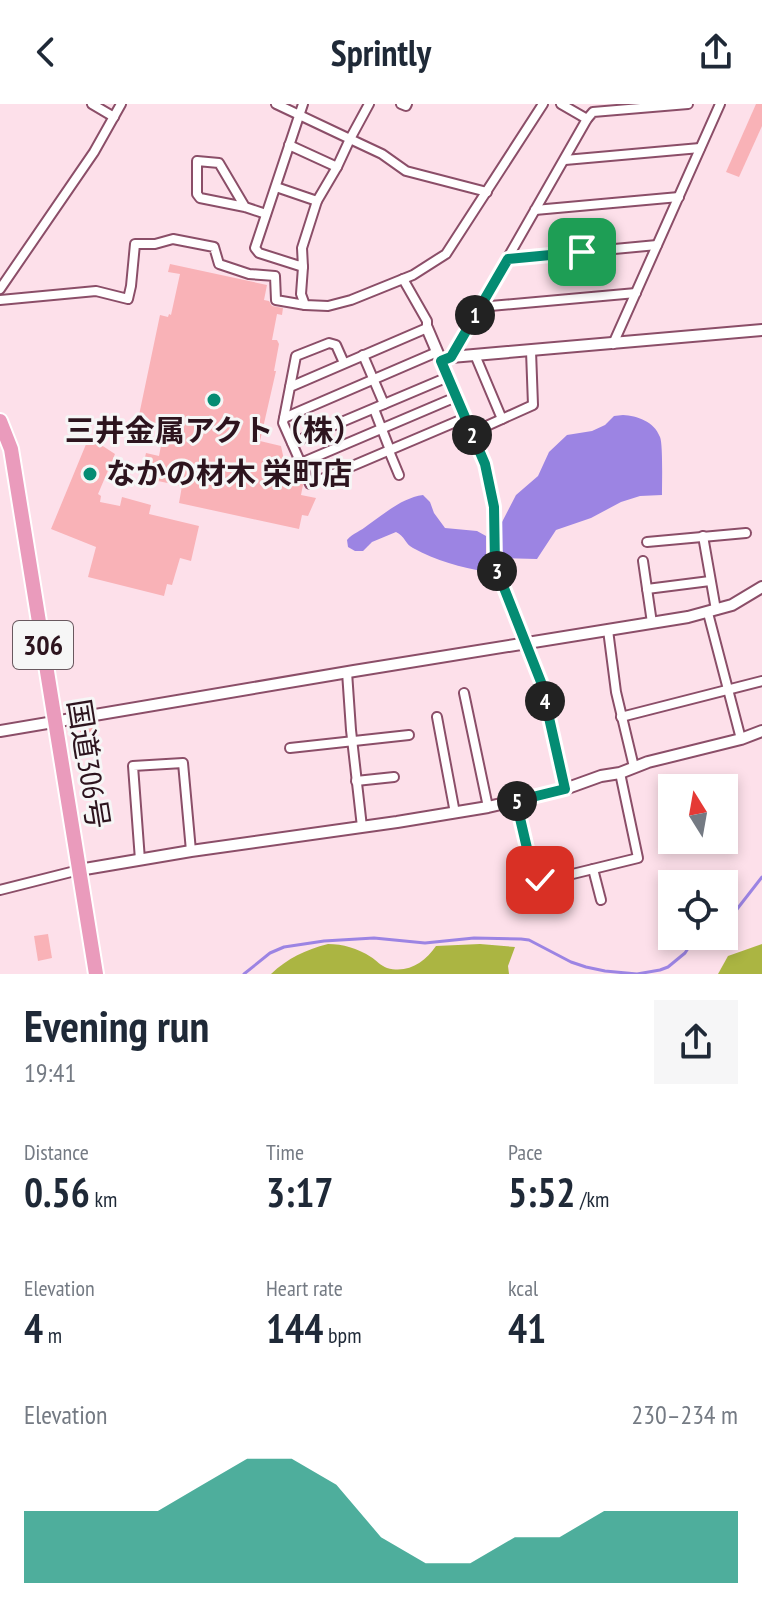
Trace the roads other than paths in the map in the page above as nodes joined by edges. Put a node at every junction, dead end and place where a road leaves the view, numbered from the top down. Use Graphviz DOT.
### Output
graph roads {
  1 [pos="92,104"];
  2 [pos="121,104"];
  3 [pos="276,104"];
  4 [pos="303,104"];
  5 [pos="369,104"];
  6 [pos="543,104"];
  7 [pos="561,104"];
  8 [pos="680,104"];
  9 [pos="688,104"];
  10 [pos="720,104"];
  11 [pos="300,115"];
  12 [pos="114,117"];
  13 [pos="587,119"];
  14 [pos="350,139"];
  15 [pos="289,145"];
  16 [pos="700,148"];
  17 [pos="565,160"];
  18 [pos="337,167"];
  19 [pos="276,187"];
  20 [pos="487,192"];
  21 [pos="679,197"];
  22 [pos="317,201"];
  23 [pos="245,207"];
  24 [pos="535,210"];
  25 [pos="266,214"];
  26 [pos="657,245"];
  27 [pos="508,259"];
  28 [pos="303,267"];
  29 [pos="403,279"];
  30 [pos="0,289"];
  31 [pos="636,293"];
  32 [pos="0,300"];
  33 [pos="305,305"];
  34 [pos="479,307"];
  35 [pos="427,328"];
  36 [pos="762,330"];
  37 [pos="613,344"];
  38 [pos="531,351"];
  39 [pos="363,355"];
  40 [pos="475,355"];
  41 [pos="443,357"];
  42 [pos="344,363"];
  43 [pos="448,377"];
  44 [pos="374,380"];
  45 [pos="290,387"];
  46 [pos="456,397"];
  47 [pos="384,404"];
  48 [pos="374,409"];
  49 [pos="284,418"];
  50 [pos="465,418"];
  51 [pos="502,419"];
  52 [pos="0,421"];
  53 [pos="382,429"];
  54 [pos="471,433"];
  55 [pos="292,443"];
  56 [pos="390,450"];
  57 [pos="6,463"];
  58 [pos="301,463"];
  59 [pos="399,475"];
  60 [pos="746,533"];
  61 [pos="703,536"];
  62 [pos="647,542"];
  63 [pos="643,561"];
  64 [pos="710,581"];
  65 [pos="762,587"];
  66 [pos="647,589"];
  67 [pos="712,611"];
  68 [pos="652,623"];
  69 [pos="608,630"];
  70 [pos="526,644"];
  71 [pos="347,672"];
  72 [pos="762,681"];
  73 [pos="728,689"];
  74 [pos="464,693"];
  75 [pos="437,717"];
  76 [pos="621,717"];
  77 [pos="56,721"];
  78 [pos="0,731"];
  79 [pos="762,731"];
  80 [pos="409,735"];
  81 [pos="741,739"];
  82 [pos="353,742"];
  83 [pos="290,748"];
  84 [pos="634,767"];
  85 [pos="620,773"];
  86 [pos="394,777"];
  87 [pos="356,781"];
  88 [pos="565,789"];
  89 [pos="516,801"];
  90 [pos="488,807"];
  91 [pos="455,813"];
  92 [pos="362,827"];
  93 [pos="191,851"];
  94 [pos="140,860"];
  95 [pos="593,869"];
  96 [pos="79,870"];
  97 [pos="0,890"];
  98 [pos="601,900"];
  99 [pos="96,974"];
  1 -- 12 [label="street"];
  2 -- 12 [label="street"];
  3 -- 11 [label="street"];
  4 -- 11 [label="street"];
  5 -- 14 [label="street"];
  6 -- 20 [label="street"];
  7 -- 13 [label="street"];
  8 -- 9 [label="street"];
  8 -- 13 [label="street"];
  10 -- 16 [label="street"];
  11 -- 14 [label="street"];
  11 -- 15 [label="street"];
  12 -- 30 [label="street"];
  13 -- 17 [label="street"];
  14 -- 18 [label="street"];
  14 -- 20 [label="street"];
  15 -- 18 [label="street"];
  15 -- 19 [label="street"];
  16 -- 17 [label="street"];
  16 -- 21 [label="street"];
  17 -- 24 [label="street"];
  18 -- 22 [label="street"];
  19 -- 22 [label="street"];
  19 -- 25 [label="street"];
  20 -- 29 [label="street"];
  21 -- 24 [label="street"];
  21 -- 26 [label="street"];
  22 -- 28 [label="street"];
  23 -- 23 [label="street"];
  23 -- 25 [label="street"];
  24 -- 27 [label="street"];
  25 -- 28 [label="street"];
  26 -- 27 [label="street"];
  26 -- 31 [label="street"];
  27 -- 34 [label="street"];
  28 -- 33 [label="street"];
  29 -- 33 [label="street"];
  29 -- 35 [label="street"];
  31 -- 34 [label="street"];
  31 -- 37 [label="street"];
  32 -- 33 [label="street"];
  34 -- 41 [label="street"];
  35 -- 39 [label="street"];
  35 -- 41 [label="street"];
  36 -- 37 [label="street"];
  37 -- 38 [label="street"];
  38 -- 40 [label="street"];
  38 -- 51 [label="street"];
  39 -- 42 [label="street"];
  39 -- 44 [label="street"];
  40 -- 41 [label="street"];
  40 -- 51 [label="street"];
  41 -- 43 [label="street"];
  41 -- 44 [label="street"];
  42 -- 45 [label="street"];
  42 -- 45 [label="street"];
  43 -- 46 [label="street"];
  43 -- 47 [label="street"];
  44 -- 47 [label="street"];
  44 -- 49 [label="street"];
  45 -- 49 [label="street"];
  46 -- 50 [label="street"];
  46 -- 53 [label="street"];
  47 -- 48 [label="street"];
  48 -- 53 [label="street"];
  48 -- 55 [label="street"];
  49 -- 55 [label="street"];
  50 -- 54 [label="street"];
  50 -- 56 [label="street"];
  51 -- 54 [label="street"];
  52 -- 57 [label="highway, 国道306号 / 306"];
  53 -- 56 [label="street"];
  53 -- 58 [label="street"];
  54 -- 70 [label="street"];
  55 -- 58 [label="street"];
  56 -- 58 [label="street"];
  56 -- 59 [label="street"];
  57 -- 77 [label="highway, 国道306号 / 306"];
  60 -- 61 [label="street"];
  61 -- 62 [label="street"];
  61 -- 64 [label="street"];
  63 -- 66 [label="street"];
  64 -- 66 [label="street"];
  64 -- 67 [label="street"];
  65 -- 67 [label="street"];
  66 -- 68 [label="street"];
  67 -- 68 [label="street"];
  67 -- 73 [label="street"];
  68 -- 69 [label="street"];
  69 -- 70 [label="street"];
  69 -- 76 [label="street"];
  70 -- 71 [label="street"];
  70 -- 88 [label="street"];
  71 -- 77 [label="street"];
  71 -- 82 [label="street"];
  72 -- 73 [label="street"];
  73 -- 76 [label="street"];
  73 -- 81 [label="street"];
  74 -- 90 [label="street"];
  75 -- 91 [label="street"];
  76 -- 84 [label="street"];
  77 -- 78 [label="street"];
  77 -- 96 [label="highway, 国道306号 / 306"];
  79 -- 81 [label="street"];
  80 -- 82 [label="street"];
  81 -- 84 [label="street"];
  82 -- 83 [label="street"];
  82 -- 87 [label="street"];
  84 -- 85 [label="street"];
  85 -- 88 [label="street"];
  85 -- 95 [label="street"];
  86 -- 87 [label="street"];
  87 -- 92 [label="street"];
  88 -- 89 [label="street"];
  89 -- 90 [label="street"];
  89 -- 95 [label="street"];
  90 -- 91 [label="street"];
  91 -- 92 [label="street"];
  92 -- 93 [label="street"];
  93 -- 94 [label="street"];
  93 -- 94 [label="street"];
  94 -- 96 [label="street"];
  95 -- 98 [label="street"];
  96 -- 97 [label="street"];
  96 -- 99 [label="highway, 国道306号 / 306"];
}
